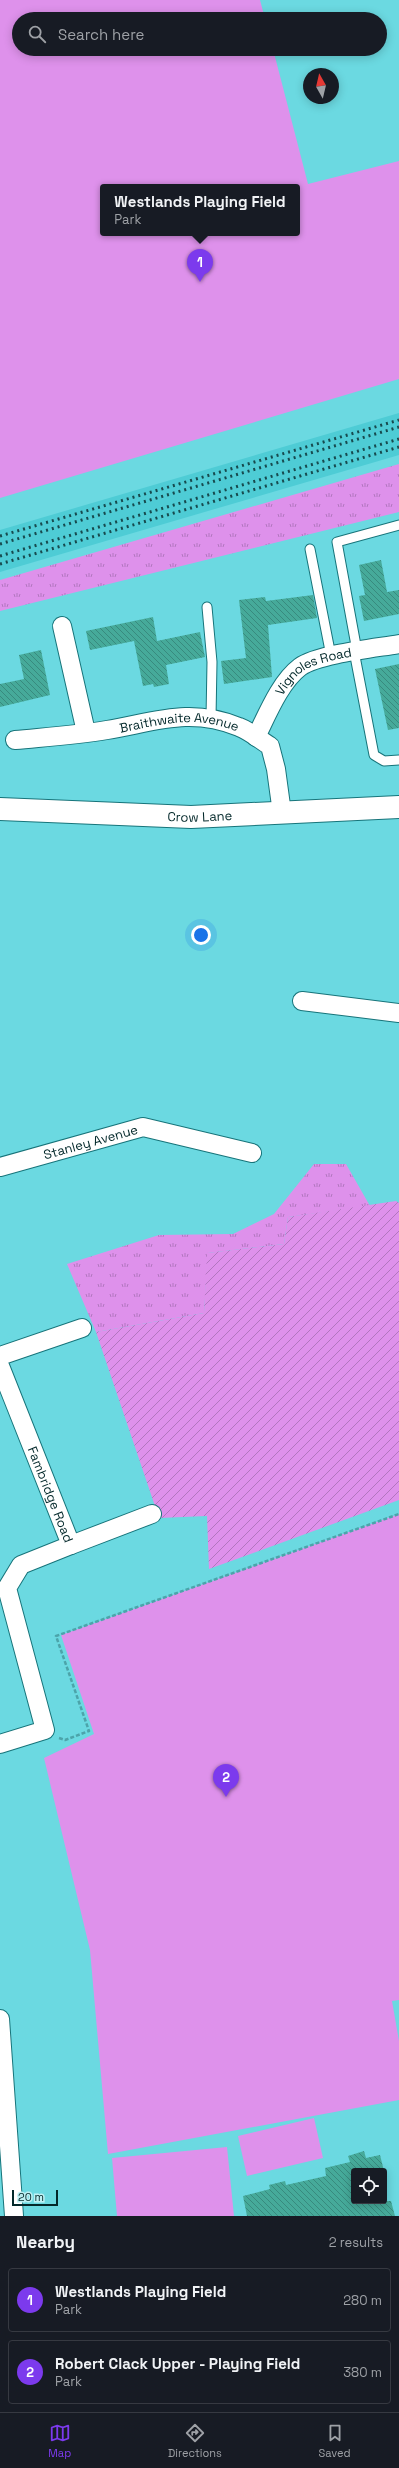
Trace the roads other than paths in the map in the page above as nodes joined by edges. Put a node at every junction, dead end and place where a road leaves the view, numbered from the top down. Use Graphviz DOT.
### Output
graph roads {
  1 [pos="399,525"];
  2 [pos="310,549"];
  3 [pos="207,607"];
  4 [pos="62,626"];
  5 [pos="399,644"];
  6 [pos="355,651"];
  7 [pos="331,656"];
  8 [pos="211,718"];
  9 [pos="86,732"];
  10 [pos="256,737"];
  11 [pos="15,740"];
  12 [pos="399,760"];
  13 [pos="399,807"];
  14 [pos="0,809"];
  15 [pos="282,813"];
  16 [pos="302,1001"];
  17 [pos="399,1013"];
  18 [pos="252,1153"];
  19 [pos="0,1167"];
  20 [pos="82,1328"];
  21 [pos="0,1356"];
  22 [pos="0,1366"];
  23 [pos="152,1514"];
  24 [pos="71,1545"];
  25 [pos="0,1744"];
  26 [pos="0,2019"];
  27 [pos="2,2067"];
  28 [pos="14,2216"];
  1 -- 6 [label="lane"];
  2 -- 7 [label="lane"];
  3 -- 8 [label="lane"];
  4 -- 9 [label="street"];
  5 -- 6 [label="street, Vignoles Road"];
  6 -- 7 [label="street, Vignoles Road"];
  6 -- 12 [label="lane"];
  7 -- 10 [label="street, Vignoles Road"];
  8 -- 9 [label="street, Braithwaite Avenue"];
  8 -- 10 [label="street, Braithwaite Avenue"];
  9 -- 11 [label="street, Braithwaite Avenue"];
  10 -- 15 [label="street, Braithwaite Avenue"];
  13 -- 15 [label="street, Crow Lane"];
  14 -- 15 [label="street, Crow Lane"];
  16 -- 17 [label="street"];
  18 -- 19 [label="street, Stanley Avenue"];
  20 -- 21 [label="street"];
  22 -- 24 [label="street, Fambridge Road"];
  23 -- 24 [label="street"];
  24 -- 25 [label="street, Fambridge Road"];
  26 -- 27 [label="street"];
  27 -- 28 [label="street"];
}
